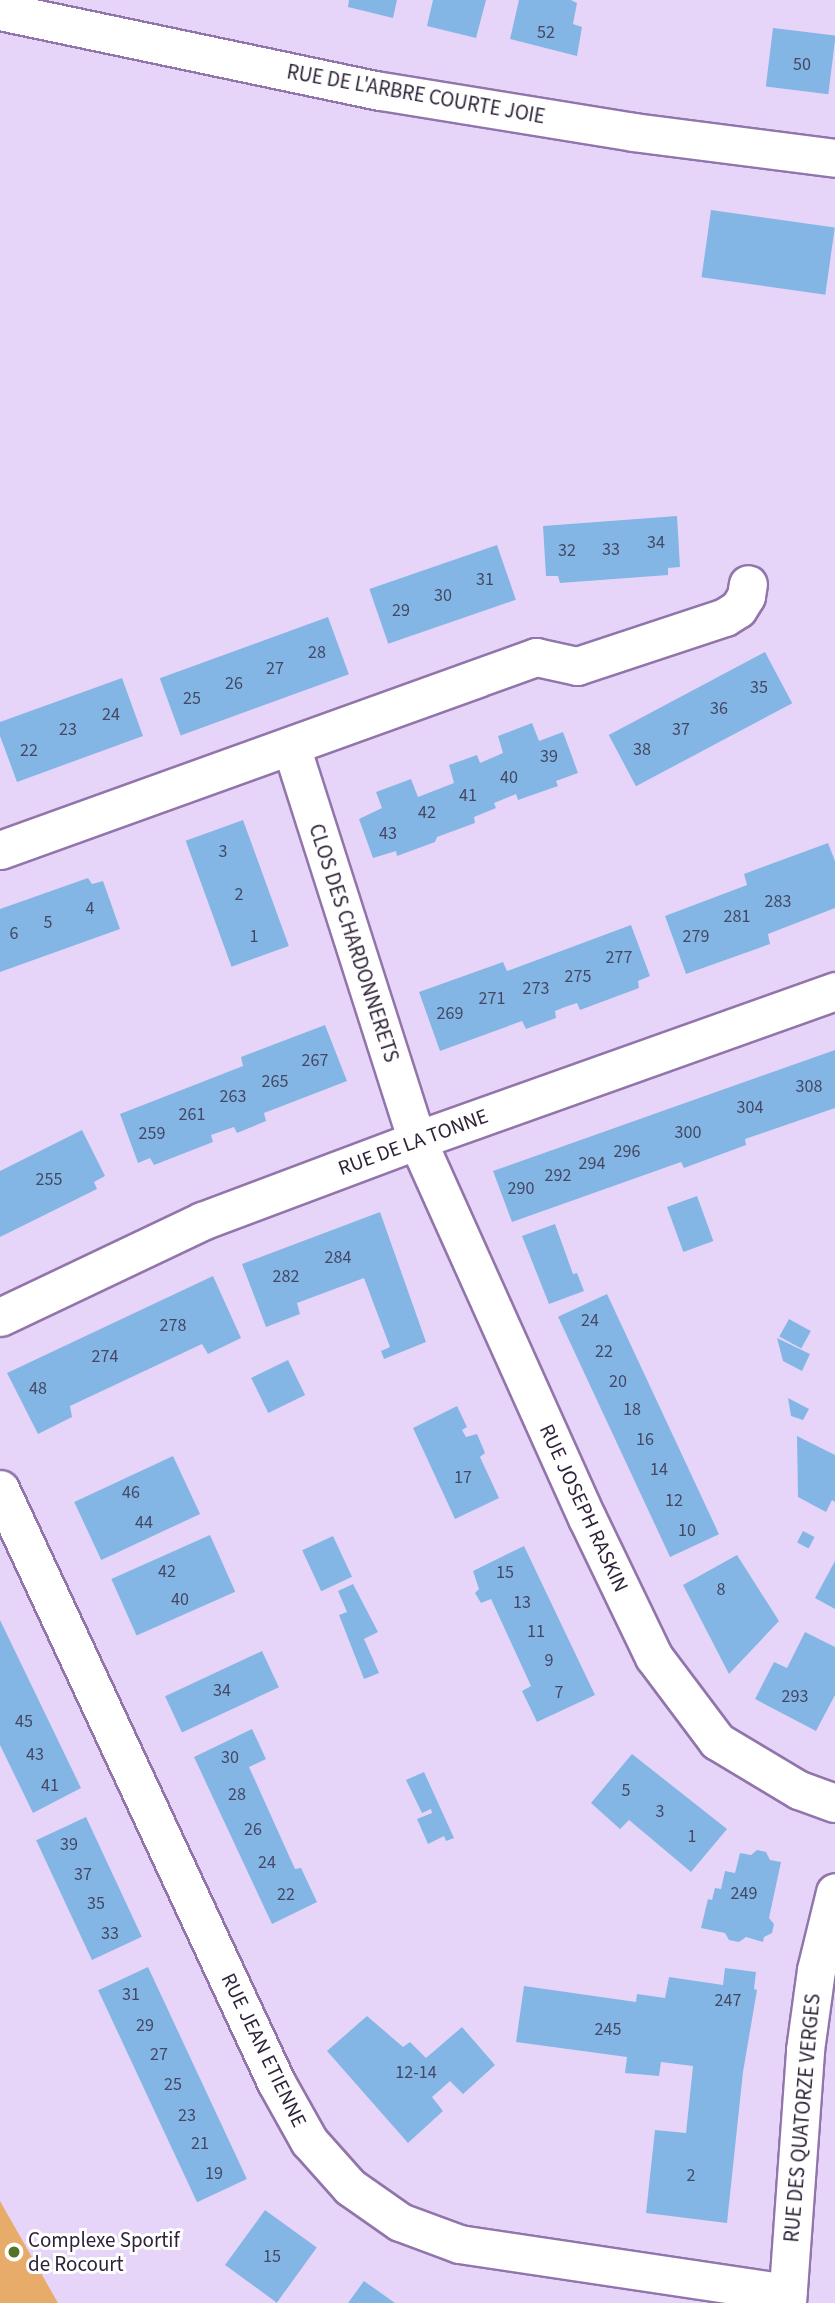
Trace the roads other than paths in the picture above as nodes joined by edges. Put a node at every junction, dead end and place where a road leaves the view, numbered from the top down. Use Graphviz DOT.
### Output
graph roads {
  1 [pos="0,11"];
  2 [pos="835,158"];
  3 [pos="748,584"];
  4 [pos="291,746"];
  5 [pos="0,850"];
  6 [pos="835,991"];
  7 [pos="417,1140"];
  8 [pos="0,1317"];
  9 [pos="0,1489"];
  10 [pos="835,1803"];
  11 [pos="835,1892"];
  12 [pos="787,2298"];
  1 -- 2 [label="street, RUE DE L'ARBRE COURTE JOIE"];
  3 -- 4 [label="street"];
  4 -- 5 [label="street"];
  4 -- 7 [label="street, CLOS DES CHARDONNERETS"];
  6 -- 7 [label="street, RUE DE LA TONNE"];
  7 -- 8 [label="street, RUE DE LA TONNE"];
  7 -- 10 [label="street, RUE JOSEPH RASKIN"];
  9 -- 12 [label="street, RUE JEAN ETIENNE"];
  11 -- 12 [label="street, RUE DES QUATORZE VERGES"];
}
